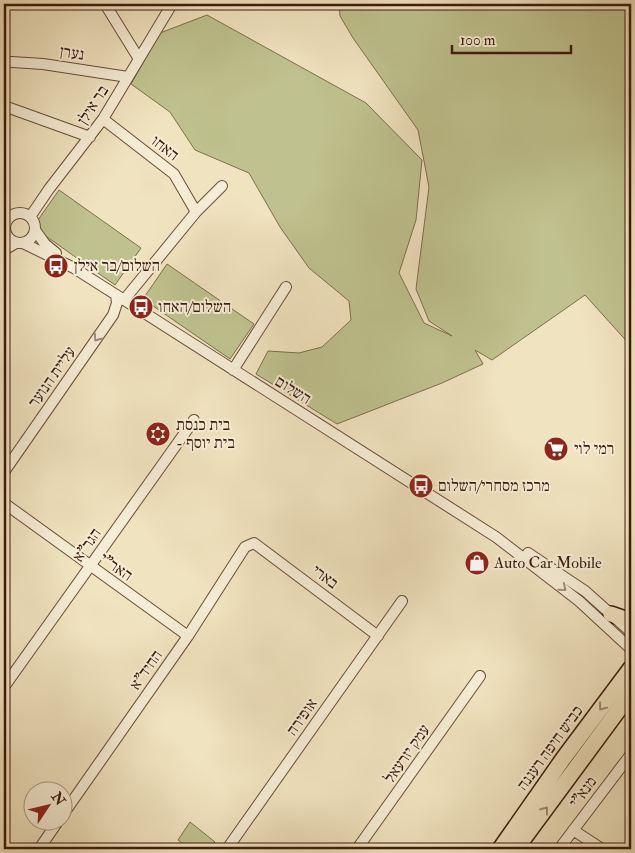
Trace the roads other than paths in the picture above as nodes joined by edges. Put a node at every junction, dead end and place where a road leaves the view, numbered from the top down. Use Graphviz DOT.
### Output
graph roads {
  1 [pos="105,4"];
  2 [pos="172,4"];
  3 [pos="139,58"];
  4 [pos="12,62"];
  5 [pos="128,77"];
  6 [pos="4,106"];
  7 [pos="104,118"];
  8 [pos="90,137"];
  9 [pos="222,186"];
  10 [pos="4,211"];
  11 [pos="196,212"];
  12 [pos="14,214"];
  13 [pos="30,217"];
  14 [pos="4,230"];
  15 [pos="35,230"];
  16 [pos="20,243"];
  17 [pos="4,250"];
  18 [pos="74,268"];
  19 [pos="286,287"];
  20 [pos="120,298"];
  21 [pos="233,370"];
  22 [pos="194,420"];
  23 [pos="4,472"];
  24 [pos="4,503"];
  25 [pos="496,537"];
  26 [pos="254,543"];
  27 [pos="90,567"];
  28 [pos="402,601"];
  29 [pos="611,614"];
  30 [pos="631,621"];
  31 [pos="631,632"];
  32 [pos="188,636"];
  33 [pos="378,636"];
  34 [pos="631,649"];
  35 [pos="631,668"];
  36 [pos="480,676"];
  37 [pos="4,687"];
  38 [pos="630,695"];
  39 [pos="631,754"];
  40 [pos="72,802"];
  41 [pos="52,830"];
  42 [pos="573,830"];
  43 [pos="39,849"];
  44 [pos="227,849"];
  45 [pos="357,849"];
  46 [pos="500,849"];
  47 [pos="516,849"];
  48 [pos="559,849"];
  49 [pos="602,849"];
  1 -- 3 [label="street"];
  2 -- 3 [label="street, בר אילן"];
  3 -- 5 [label="street, בר אילן"];
  4 -- 5 [label="street, נערן"];
  5 -- 7 [label="street, בר אילן"];
  6 -- 8 [label="street"];
  7 -- 8 [label="street, בר אילן"];
  7 -- 11 [label="street, האחו"];
  8 -- 13 [label="street, בר אילן"];
  9 -- 11 [label="street"];
  10 -- 12 [label="street"];
  11 -- 20 [label="street"];
  12 -- 13 [label="street"];
  12 -- 14 [label="street"];
  13 -- 15 [label="street"];
  14 -- 16 [label="street"];
  15 -- 16 [label="street"];
  15 -- 18 [label="street, השלום"];
  16 -- 17 [label="street"];
  16 -- 18 [label="street, השלום"];
  18 -- 20 [label="street, השלום"];
  19 -- 21 [label="street"];
  20 -- 21 [label="street, השלום"];
  20 -- 23 [label="street, עליית הנוער, one-way"];
  21 -- 25 [label="street, השלום"];
  22 -- 27 [label="street, הגר\"א"];
  24 -- 27 [label="street, האר\"י"];
  25 -- 29 [label="street, השלום"];
  25 -- 34 [label="street, השלום, one-way"];
  26 -- 32 [label="street, החיד\"א"];
  26 -- 33 [label="street, בארי"];
  27 -- 32 [label="street, האר\"י"];
  27 -- 37 [label="street, הגר\"א"];
  28 -- 33 [label="street, אופירה"];
  29 -- 30 [label="highway"];
  29 -- 31 [label="street, השלום"];
  32 -- 40 [label="street, החיד\"א"];
  33 -- 44 [label="street, אופירה"];
  35 -- 46 [label="highway, כביש חיפה רעננה, one-way"];
  36 -- 45 [label="street, עמק יזרעאל"];
  47 -- 38 [label="highway, כביש חיפה רעננה, one-way"];
  39 -- 42 [label="street, מנא\"י"];
  41 -- 43 [label="street"];
  42 -- 48 [label="street, מנא\"י"];
  42 -- 49 [label="street"];
}
